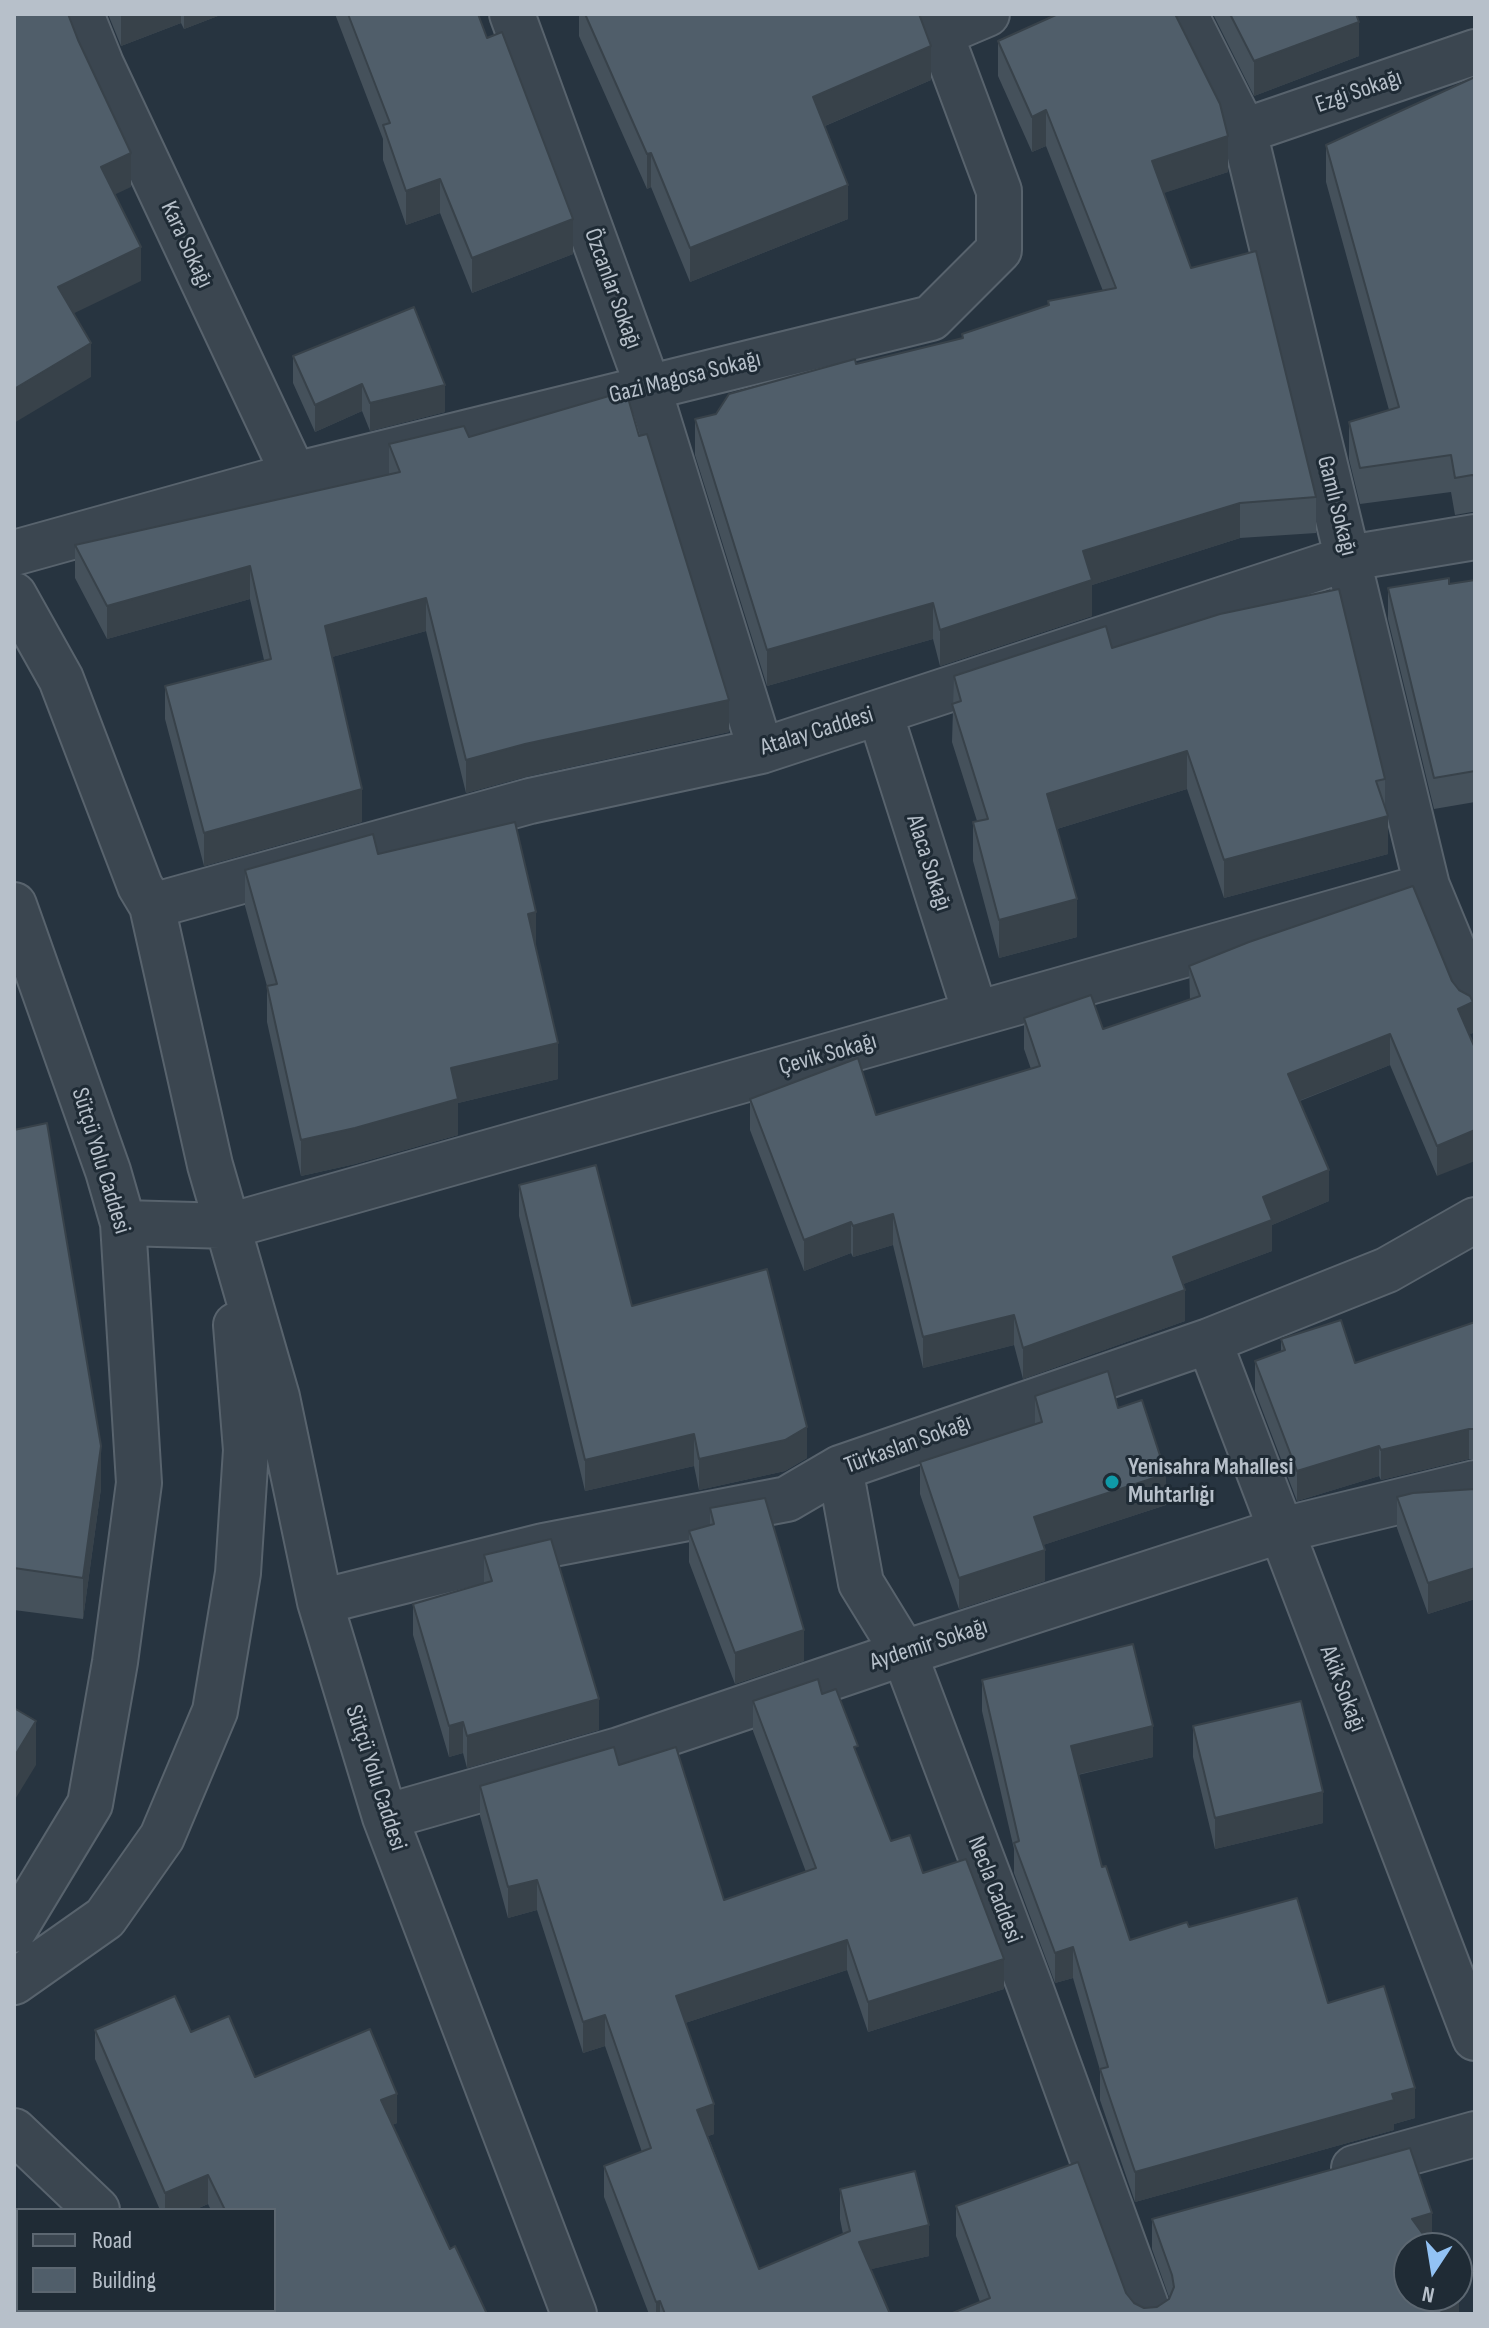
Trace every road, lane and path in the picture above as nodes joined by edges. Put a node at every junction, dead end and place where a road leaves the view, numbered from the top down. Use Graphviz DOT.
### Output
graph roads {
  1 [pos="81,14"];
  2 [pos="512,14"];
  3 [pos="987,14"];
  4 [pos="1185,14"];
  5 [pos="936,24"];
  6 [pos="1475,52"];
  7 [pos="1244,131"];
  8 [pos="648,387"];
  9 [pos="294,475"];
  10 [pos="1475,537"];
  11 [pos="14,553"];
  12 [pos="1349,558"];
  13 [pos="14,595"];
  14 [pos="880,713"];
  15 [pos="761,751"];
  16 [pos="1427,886"];
  17 [pos="14,905"];
  18 [pos="152,906"];
  19 [pos="1475,1002"];
  20 [pos="975,1012"];
  21 [pos="1475,1220"];
  22 [pos="123,1223"];
  23 [pos="229,1226"];
  24 [pos="1209,1341"];
  25 [pos="840,1468"];
  26 [pos="1475,1483"];
  27 [pos="1282,1530"];
  28 [pos="320,1602"];
  29 [pos="904,1653"];
  30 [pos="385,1817"];
  31 [pos="14,1930"];
  32 [pos="14,1982"];
  33 [pos="1475,2038"];
  34 [pos="14,2131"];
  35 [pos="1475,2134"];
  36 [pos="1321,2177"];
  37 [pos="95,2208"];
  38 [pos="574,2314"];
  39 [pos="1149,2314"];
  1 -- 9 [label="street, Kara Sokağı"];
  2 -- 8 [label="street, Özcanlar Sokağı"];
  3 -- 5 [label="street"];
  4 -- 7 [label="street, Gamlı Sokağı"];
  5 -- 8 [label="street, Gazi Magosa Sokağı"];
  6 -- 7 [label="street, Ezgi Sokağı"];
  7 -- 12 [label="street, Gamlı Sokağı"];
  8 -- 9 [label="street, Gazi Magosa Sokağı"];
  8 -- 15 [label="street, Özcanlar Sokağı"];
  9 -- 11 [label="street, Gazi Magosa Sokağı"];
  10 -- 12 [label="street, Atalay Caddesi"];
  12 -- 14 [label="street, Atalay Caddesi"];
  12 -- 16 [label="street, Gamlı Sokağı"];
  13 -- 18 [label="street, Sütçü Yolu Caddesi"];
  14 -- 15 [label="street, Atalay Caddesi"];
  14 -- 20 [label="street, Alaca Sokağı"];
  15 -- 18 [label="street, Atalay Caddesi"];
  16 -- 19 [label="street, Gamlı Sokağı"];
  16 -- 20 [label="street, Çevik Sokağı"];
  17 -- 22 [label="street, Sütçü Yolu Caddesi"];
  18 -- 23 [label="street, Sütçü Yolu Caddesi"];
  20 -- 23 [label="street, Çevik Sokağı"];
  21 -- 24 [label="street, Türkaslan Sokağı"];
  22 -- 23 [label="street, Çevik Sokağı"];
  22 -- 31 [label="street, Sütçü Yolu Caddesi"];
  23 -- 28 [label="street, Sütçü Yolu Caddesi"];
  23 -- 32 [label="street, Sütçü Yolu Caddesi"];
  24 -- 25 [label="street, Türkaslan Sokağı"];
  24 -- 27 [label="street, Akik Sokağı"];
  25 -- 28 [label="street, Türkaslan Sokağı"];
  25 -- 29 [label="street, Necla Caddesi"];
  26 -- 27 [label="street, Aydemir Sokağı"];
  27 -- 29 [label="street, Aydemir Sokağı"];
  27 -- 33 [label="street, Akik Sokağı"];
  28 -- 30 [label="street, Sütçü Yolu Caddesi"];
  29 -- 30 [label="street, Aydemir Sokağı"];
  29 -- 39 [label="street, Necla Caddesi"];
  30 -- 38 [label="street, Sütçü Yolu Caddesi"];
  34 -- 37 [label="street"];
  35 -- 36 [label="street"];
}
